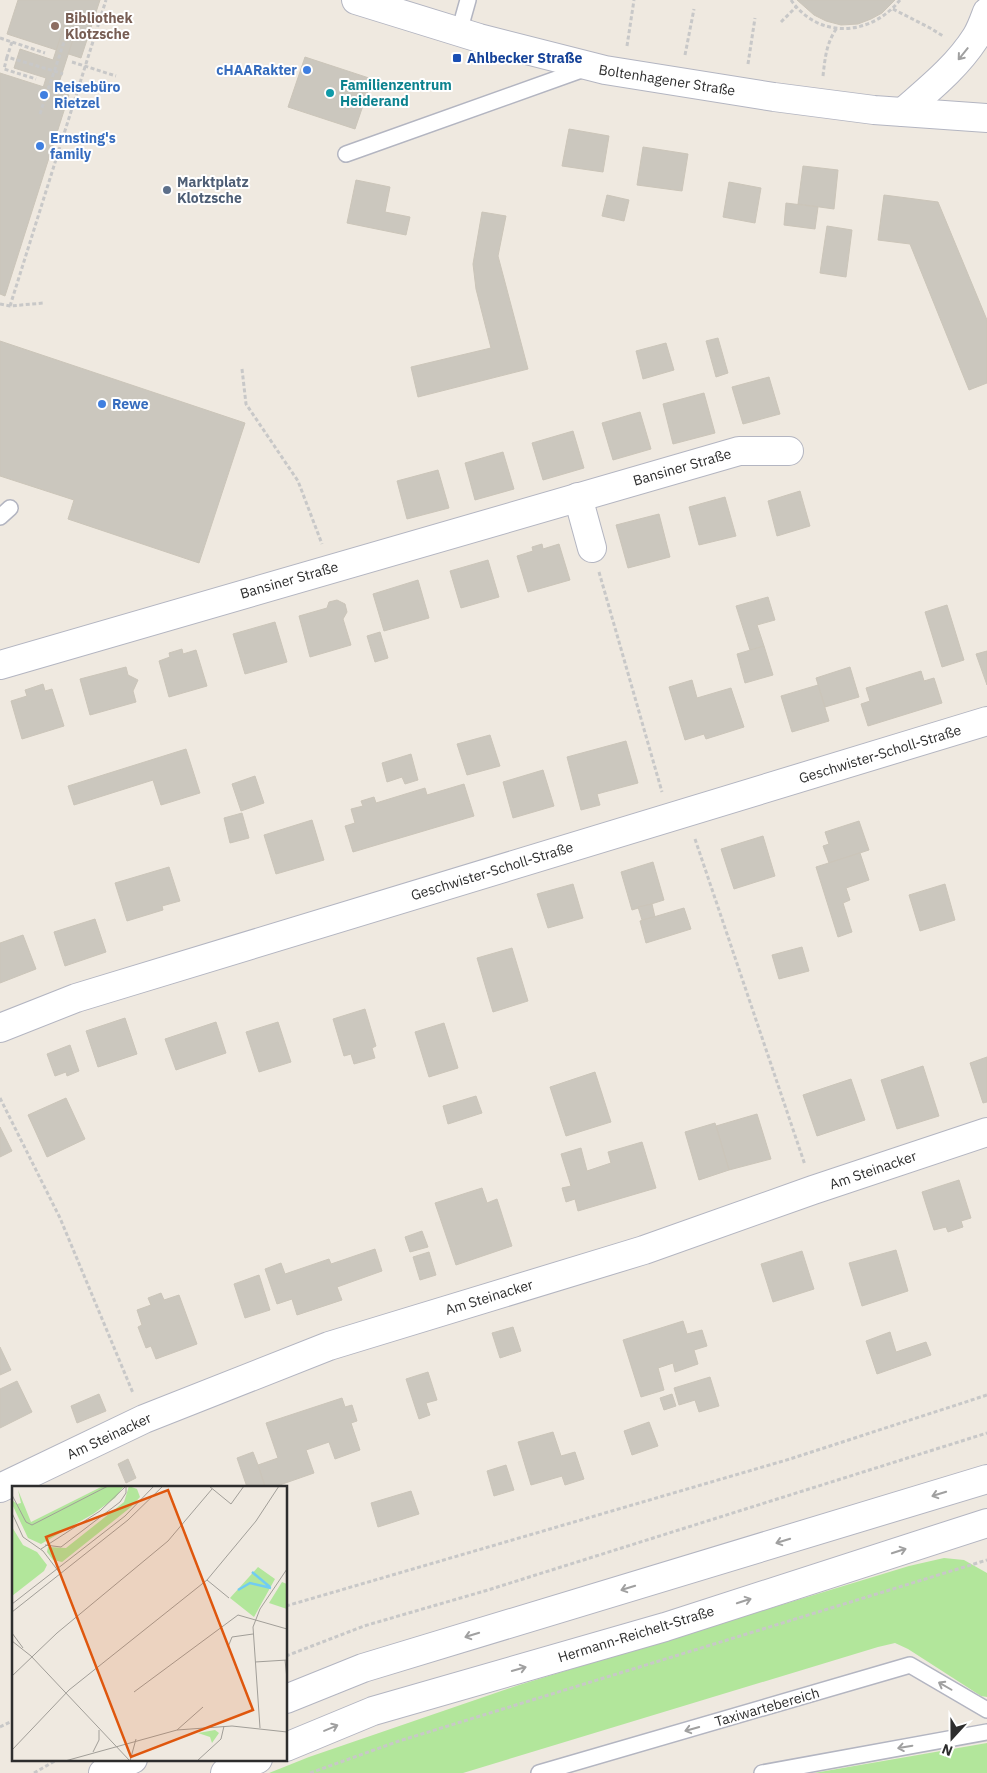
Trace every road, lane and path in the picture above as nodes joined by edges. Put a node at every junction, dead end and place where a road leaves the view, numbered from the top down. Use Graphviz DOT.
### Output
graph roads {
  1 [pos="106,0"];
  2 [pos="356,0"];
  3 [pos="468,0"];
  4 [pos="634,0"];
  5 [pos="791,0"];
  6 [pos="900,0"];
  7 [pos="796,7"];
  8 [pos="694,9"];
  9 [pos="893,9"];
  10 [pos="987,12"];
  11 [pos="755,18"];
  12 [pos="781,22"];
  13 [pos="837,28"];
  14 [pos="68,30"];
  15 [pos="459,32"];
  16 [pos="0,38"];
  17 [pos="945,38"];
  18 [pos="12,42"];
  19 [pos="45,53"];
  20 [pos="626,53"];
  21 [pos="8,57"];
  22 [pos="72,62"];
  23 [pos="683,64"];
  24 [pos="86,66"];
  25 [pos="589,67"];
  26 [pos="747,70"];
  27 [pos="52,71"];
  28 [pos="64,74"];
  29 [pos="116,76"];
  30 [pos="36,79"];
  31 [pos="822,80"];
  32 [pos="55,84"];
  33 [pos="78,92"];
  34 [pos="903,112"];
  35 [pos="40,114"];
  36 [pos="987,118"];
  37 [pos="346,154"];
  38 [pos="44,303"];
  39 [pos="0,304"];
  40 [pos="10,306"];
  41 [pos="242,369"];
  42 [pos="788,451"];
  43 [pos="578,497"];
  44 [pos="592,548"];
  45 [pos="331,568"];
  46 [pos="0,664"];
  47 [pos="987,721"];
  48 [pos="678,815"];
  49 [pos="0,1028"];
  50 [pos="0,1098"];
  51 [pos="987,1132"];
  52 [pos="813,1190"];
  53 [pos="987,1395"];
  54 [pos="144,1419"];
  55 [pos="987,1433"];
  56 [pos="986,1481"];
  57 [pos="0,1488"];
  58 [pos="987,1523"];
  59 [pos="987,1560"];
  60 [pos="288,1605"];
  61 [pos="288,1655"];
  62 [pos="288,1698"];
  63 [pos="987,1710"];
  64 [pos="12,1721"];
  65 [pos="0,1727"];
  66 [pos="987,1732"];
  67 [pos="288,1746"];
  68 [pos="56,1760"];
  69 [pos="256,1760"];
  70 [pos="34,1773"];
  71 [pos="225,1773"];
  72 [pos="310,1773"];
  73 [pos="538,1773"];
  74 [pos="762,1773"];
  1 -- 24 [label="path"];
  2 -- 15 [label="street, Boltenhagener Straße"];
  3 -- 15 [label="lane"];
  4 -- 20 [label="path"];
  5 -- 7 [label="path"];
  6 -- 9 [label="path"];
  7 -- 12 [label="path"];
  7 -- 13 [label="path"];
  8 -- 23 [label="path"];
  9 -- 13 [label="path"];
  9 -- 17 [label="path"];
  10 -- 34 [label="street, one-way"];
  11 -- 26 [label="path"];
  13 -- 31 [label="path"];
  14 -- 27 [label="path, bridge"];
  15 -- 25 [label="street, Boltenhagener Straße"];
  16 -- 18 [label="path"];
  18 -- 19 [label="path"];
  18 -- 21 [label="path"];
  21 -- 27 [label="path"];
  21 -- 30 [label="path"];
  22 -- 24 [label="path"];
  24 -- 29 [label="path"];
  24 -- 33 [label="path"];
  25 -- 34 [label="street, Boltenhagener Straße"];
  25 -- 37 [label="lane"];
  27 -- 28 [label="path, bridge"];
  27 -- 35 [label="path, bridge"];
  32 -- 33 [label="path"];
  33 -- 40 [label="path"];
  34 -- 36 [label="street, Boltenhagener Straße"];
  38 -- 40 [label="path"];
  39 -- 40 [label="path"];
  41 -- 45 [label="path"];
  42 -- 43 [label="street, Bansiner Straße"];
  43 -- 44 [label="street"];
  43 -- 45 [label="street, Bansiner Straße"];
  44 -- 48 [label="path"];
  45 -- 46 [label="street, Bansiner Straße"];
  47 -- 48 [label="street, Geschwister-Scholl-Straße"];
  48 -- 49 [label="street, Geschwister-Scholl-Straße"];
  48 -- 52 [label="path"];
  50 -- 54 [label="path"];
  51 -- 52 [label="street, Am Steinacker"];
  52 -- 54 [label="street, Am Steinacker"];
  53 -- 60 [label="path"];
  54 -- 57 [label="street, Am Steinacker"];
  55 -- 61 [label="path"];
  56 -- 62 [label="street, one-way"];
  67 -- 58 [label="street, Hermann-Reichelt-Straße, one-way"];
  59 -- 72 [label="path"];
  63 -- 73 [label="lane, Taxiwartebereich, one-way"];
  64 -- 65 [label="path"];
  66 -- 74 [label="lane, one-way"];
  68 -- 70 [label="path"];
  69 -- 71 [label="street"];
}
